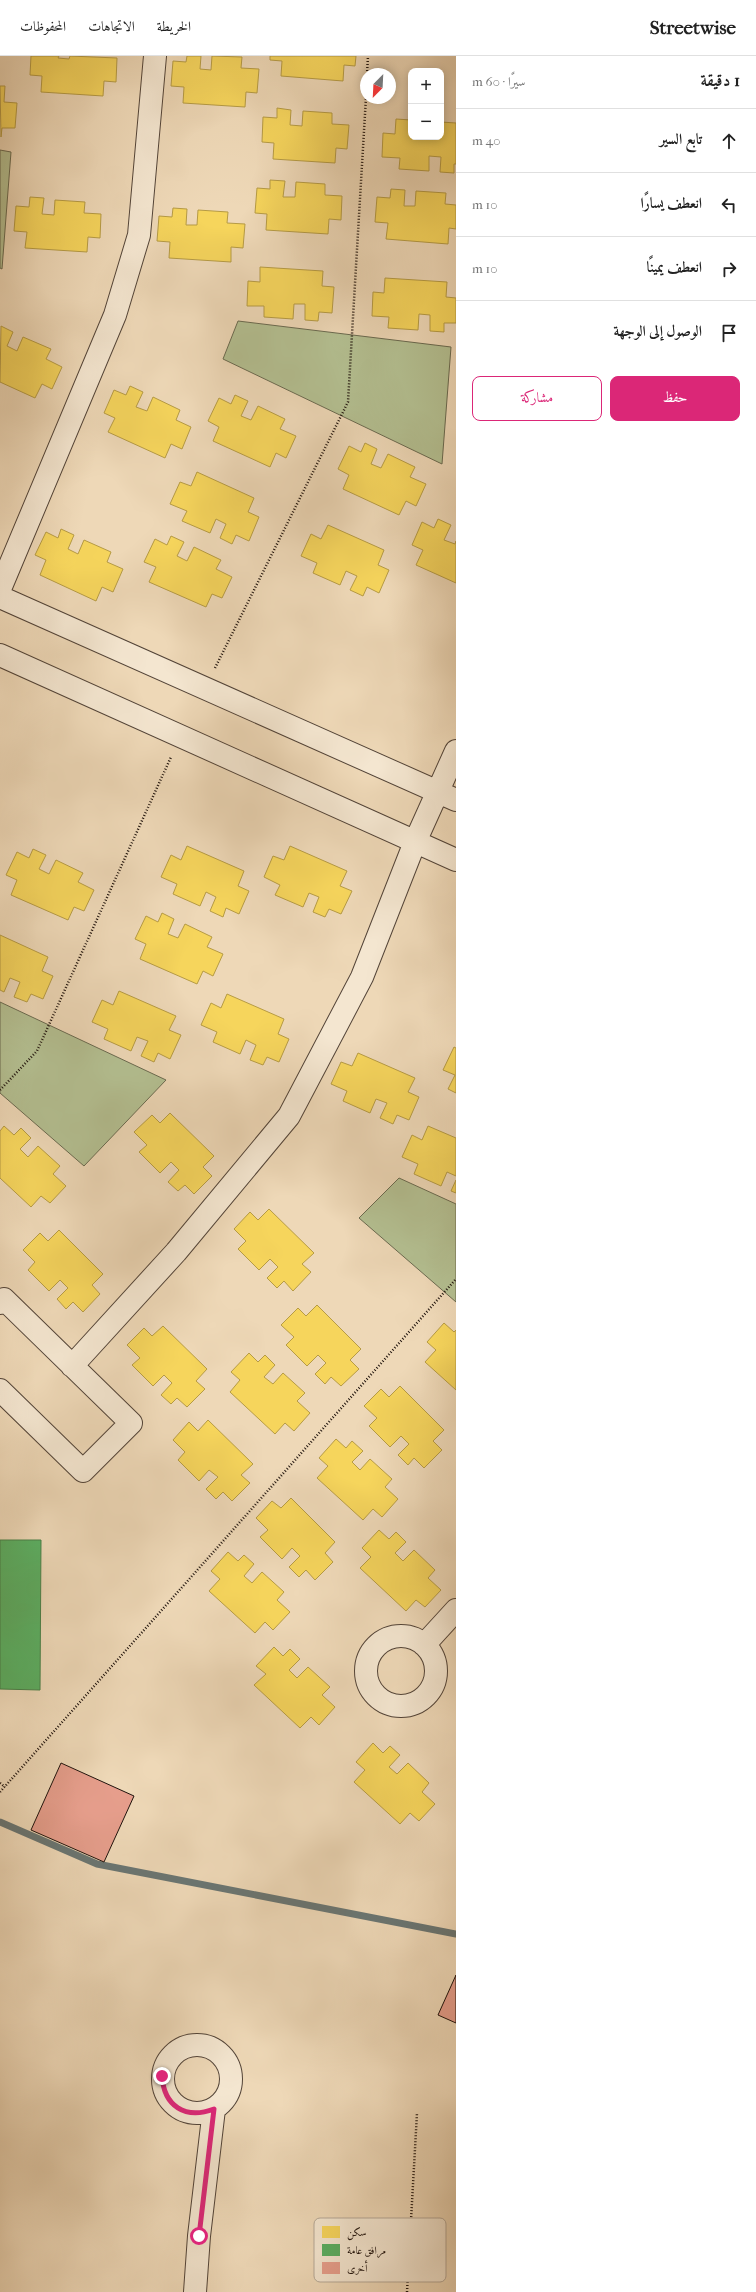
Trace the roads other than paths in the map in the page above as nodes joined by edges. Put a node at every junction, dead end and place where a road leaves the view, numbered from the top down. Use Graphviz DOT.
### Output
graph roads {
  1 [pos="155,56"];
  2 [pos="0,589"];
  3 [pos="0,597"];
  4 [pos="0,656"];
  5 [pos="456,751"];
  6 [pos="447,796"];
  7 [pos="415,842"];
  8 [pos="456,860"];
  9 [pos="0,1303"];
  10 [pos="72,1366"];
  11 [pos="0,1390"];
  12 [pos="456,1610"];
  13 [pos="424,1645"];
  14 [pos="214,2109"];
  15 [pos="195,2292"];
  1 -- 2 [label="street"];
  3 -- 6 [label="street"];
  4 -- 7 [label="street"];
  5 -- 6 [label="street"];
  6 -- 7 [label="street"];
  7 -- 8 [label="street"];
  7 -- 10 [label="street"];
  9 -- 10 [label="street"];
  10 -- 11 [label="street"];
  12 -- 13 [label="street"];
  14 -- 15 [label="street"];
}
